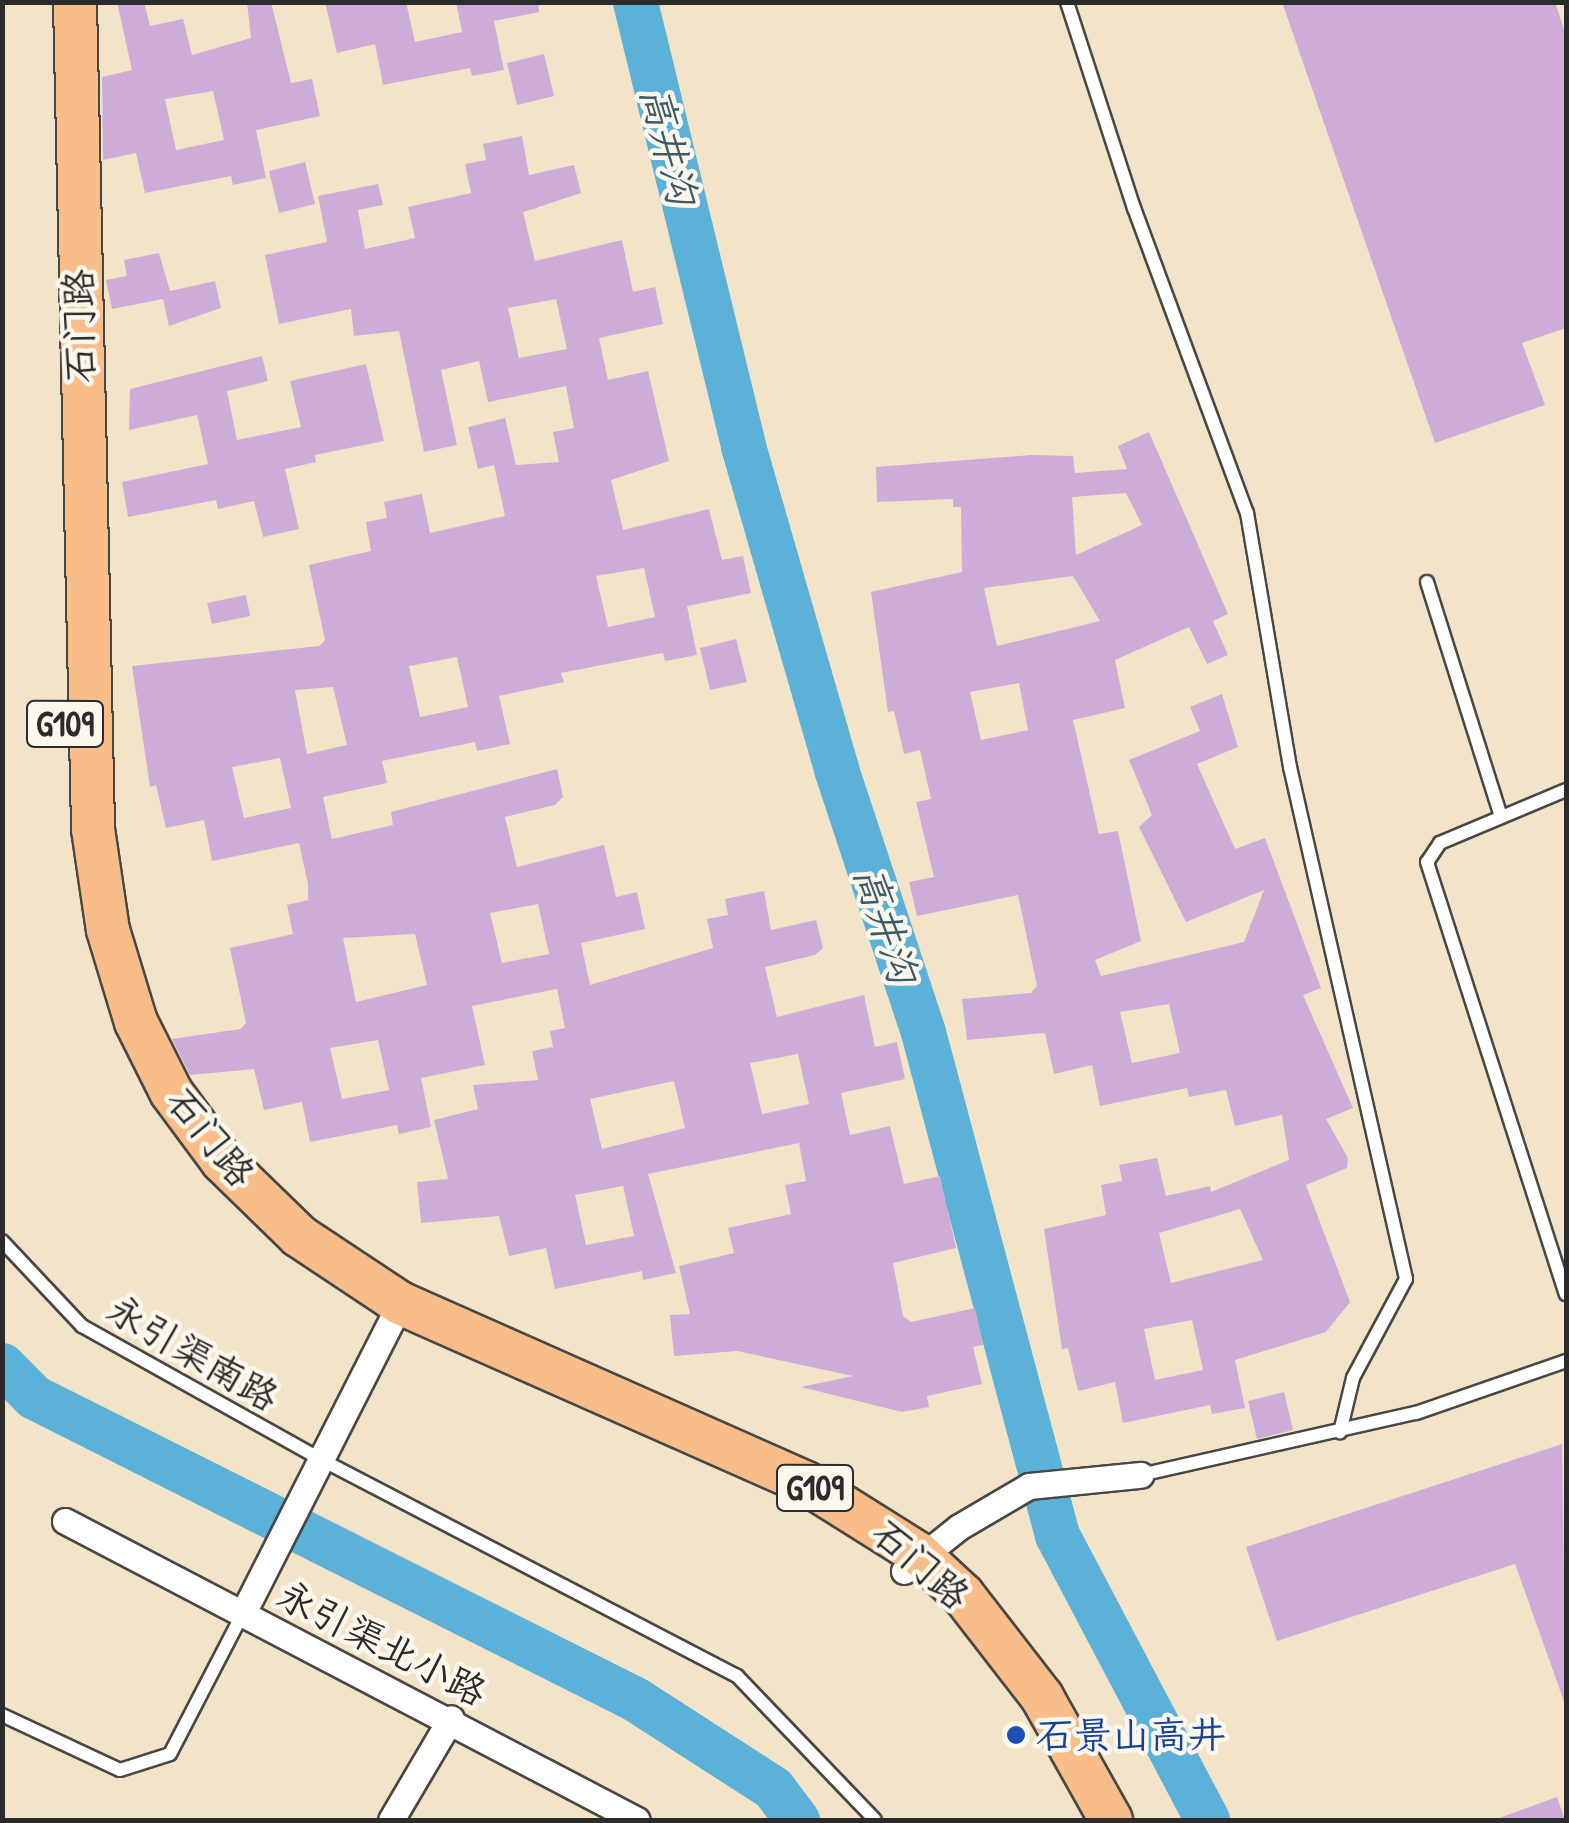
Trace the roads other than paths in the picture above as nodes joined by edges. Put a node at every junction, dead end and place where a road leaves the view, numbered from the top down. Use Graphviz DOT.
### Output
graph roads {
  1 [pos="54,2"];
  2 [pos="75,2"];
  3 [pos="1067,2"];
  4 [pos="1427,582"];
  5 [pos="1566,790"];
  6 [pos="1500,813"];
  7 [pos="2,1241"];
  8 [pos="1566,1294"];
  9 [pos="395,1314"];
  10 [pos="1566,1362"];
  11 [pos="1340,1432"];
  12 [pos="322,1460"];
  13 [pos="1140,1475"];
  14 [pos="65,1522"];
  15 [pos="911,1562"];
  16 [pos="247,1605"];
  17 [pos="2,1715"];
  18 [pos="451,1718"];
  19 [pos="391,1820"];
  20 [pos="636,1820"];
  21 [pos="875,1820"];
  22 [pos="1084,1820"];
  23 [pos="1111,1820"];
  1 -- 9 [label="highway, 石门路 / G109"];
  2 -- 9 [label="highway, 石门路 / G109"];
  3 -- 11 [label="lane"];
  4 -- 6 [label="lane"];
  5 -- 6 [label="lane"];
  6 -- 8 [label="lane"];
  7 -- 12 [label="lane, 永引渠南路"];
  9 -- 12 [label="street, 永引渠北小路"];
  9 -- 15 [label="highway, 石门路 / G109"];
  10 -- 11 [label="lane"];
  11 -- 13 [label="lane"];
  12 -- 16 [label="street, 永引渠北小路"];
  12 -- 21 [label="lane, 永引渠南路"];
  13 -- 15 [label="street"];
  14 -- 16 [label="street"];
  15 -- 22 [label="highway, 石门路 / G109"];
  15 -- 23 [label="highway, 石门路 / G109"];
  16 -- 17 [label="lane"];
  16 -- 18 [label="street, 永引渠北小路"];
  18 -- 19 [label="street"];
  18 -- 20 [label="street, 永引渠北小路"];
}
